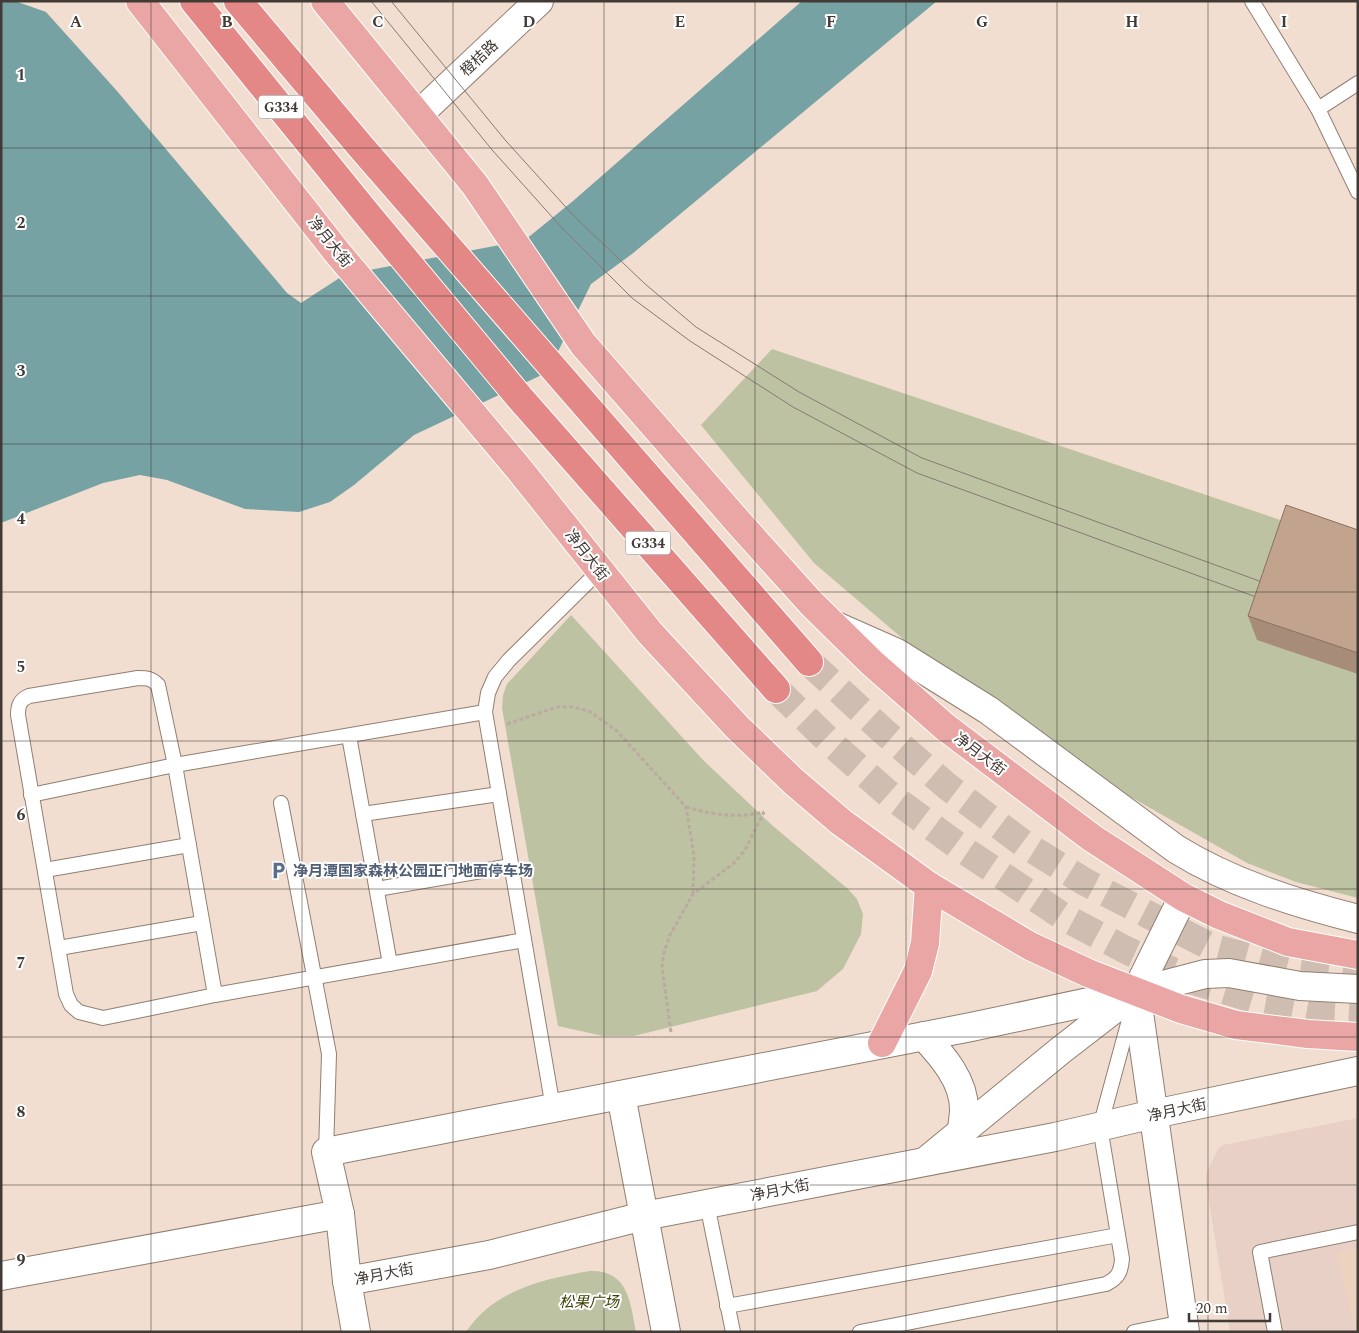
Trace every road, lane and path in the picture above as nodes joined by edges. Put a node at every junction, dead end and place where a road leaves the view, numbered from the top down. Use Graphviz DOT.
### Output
graph roads {
  1 [pos="140,1"];
  2 [pos="194,1"];
  3 [pos="238,1"];
  4 [pos="325,1"];
  5 [pos="539,1"];
  6 [pos="1252,1"];
  7 [pos="1358,83"];
  8 [pos="1318,109"];
  9 [pos="418,115"];
  10 [pos="1358,192"];
  11 [pos="599,571"];
  12 [pos="835,626"];
  13 [pos="809,662"];
  14 [pos="776,689"];
  15 [pos="485,712"];
  16 [pos="488,731"];
  17 [pos="349,736"];
  18 [pos="175,765"];
  19 [pos="32,794"];
  20 [pos="499,794"];
  21 [pos="281,803"];
  22 [pos="686,807"];
  23 [pos="363,814"];
  24 [pos="188,845"];
  25 [pos="511,866"];
  26 [pos="45,870"];
  27 [pos="929,886"];
  28 [pos="376,889"];
  29 [pos="693,894"];
  30 [pos="1183,897"];
  31 [pos="1358,919"];
  32 [pos="202,922"];
  33 [pos="524,940"];
  34 [pos="58,948"];
  35 [pos="1358,955"];
  36 [pos="390,964"];
  37 [pos="314,977"];
  38 [pos="1358,989"];
  39 [pos="1136,992"];
  40 [pos="215,995"];
  41 [pos="671,1032"];
  42 [pos="924,1036"];
  43 [pos="1358,1036"];
  44 [pos="882,1044"];
  45 [pos="1358,1071"];
  46 [pos="621,1095"];
  47 [pos="553,1108"];
  48 [pos="1154,1114"];
  49 [pos="1100,1127"];
  50 [pos="962,1132"];
  51 [pos="326,1152"];
  52 [pos="924,1163"];
  53 [pos="707,1204"];
  54 [pos="340,1214"];
  55 [pos="644,1216"];
  56 [pos="1358,1232"];
  57 [pos="1118,1235"];
  58 [pos="1,1276"];
  59 [pos="347,1281"];
  60 [pos="726,1306"];
  61 [pos="1187,1329"];
  62 [pos="356,1332"];
  63 [pos="666,1332"];
  64 [pos="733,1332"];
  65 [pos="860,1332"];
  66 [pos="1134,1332"];
  67 [pos="1275,1332"];
  1 -- 11 [label="main road, 净月大街"];
  2 -- 14 [label="highway, G334"];
  3 -- 13 [label="highway, G334"];
  4 -- 9 [label="main road, 净月大街"];
  5 -- 9 [label="street, 橙桔路"];
  6 -- 8 [label="lane"];
  7 -- 8 [label="lane"];
  8 -- 10 [label="lane"];
  9 -- 12 [label="main road, 净月大街"];
  11 -- 15 [label="lane"];
  11 -- 27 [label="main road, 净月大街"];
  12 -- 30 [label="main road, 净月大街"];
  12 -- 31 [label="street, 净月大街"];
  15 -- 16 [label="lane"];
  15 -- 17 [label="lane"];
  16 -- 20 [label="lane"];
  16 -- 22 [label="path"];
  17 -- 18 [label="lane"];
  17 -- 23 [label="lane"];
  18 -- 19 [label="lane"];
  18 -- 19 [label="lane"];
  18 -- 24 [label="lane"];
  19 -- 26 [label="lane"];
  20 -- 23 [label="lane"];
  20 -- 25 [label="lane"];
  21 -- 37 [label="lane"];
  22 -- 29 [label="path"];
  22 -- 29 [label="path"];
  23 -- 28 [label="lane"];
  24 -- 26 [label="lane"];
  24 -- 32 [label="lane"];
  25 -- 28 [label="lane"];
  25 -- 33 [label="lane"];
  26 -- 34 [label="lane"];
  27 -- 39 [label="main road, 净月大街"];
  27 -- 44 [label="main road"];
  28 -- 36 [label="lane"];
  29 -- 41 [label="path"];
  30 -- 35 [label="main road, 净月大街"];
  30 -- 39 [label="street"];
  32 -- 34 [label="lane"];
  32 -- 40 [label="lane"];
  33 -- 36 [label="lane"];
  33 -- 47 [label="lane"];
  34 -- 40 [label="lane"];
  36 -- 37 [label="lane"];
  37 -- 40 [label="lane"];
  37 -- 51 [label="lane"];
  38 -- 39 [label="street"];
  39 -- 42 [label="street"];
  39 -- 43 [label="main road, 净月大街"];
  39 -- 48 [label="street"];
  39 -- 49 [label="lane"];
  39 -- 50 [label="street"];
  42 -- 44 [label="street"];
  42 -- 50 [label="street"];
  44 -- 46 [label="street"];
  45 -- 48 [label="street, 净月大街"];
  46 -- 47 [label="street"];
  46 -- 55 [label="street"];
  47 -- 51 [label="street"];
  48 -- 49 [label="street, 净月大街"];
  48 -- 61 [label="street"];
  49 -- 52 [label="street, 净月大街"];
  49 -- 57 [label="lane"];
  50 -- 52 [label="street"];
  51 -- 54 [label="street, 净月大街"];
  52 -- 53 [label="street, 净月大街"];
  53 -- 55 [label="street, 净月大街"];
  53 -- 60 [label="lane"];
  54 -- 58 [label="street"];
  54 -- 59 [label="street, 净月大街"];
  55 -- 59 [label="street, 净月大街"];
  55 -- 63 [label="street"];
  56 -- 67 [label="lane"];
  57 -- 60 [label="lane"];
  57 -- 65 [label="lane"];
  59 -- 62 [label="street"];
  60 -- 64 [label="lane"];
  61 -- 66 [label="lane"];
}
